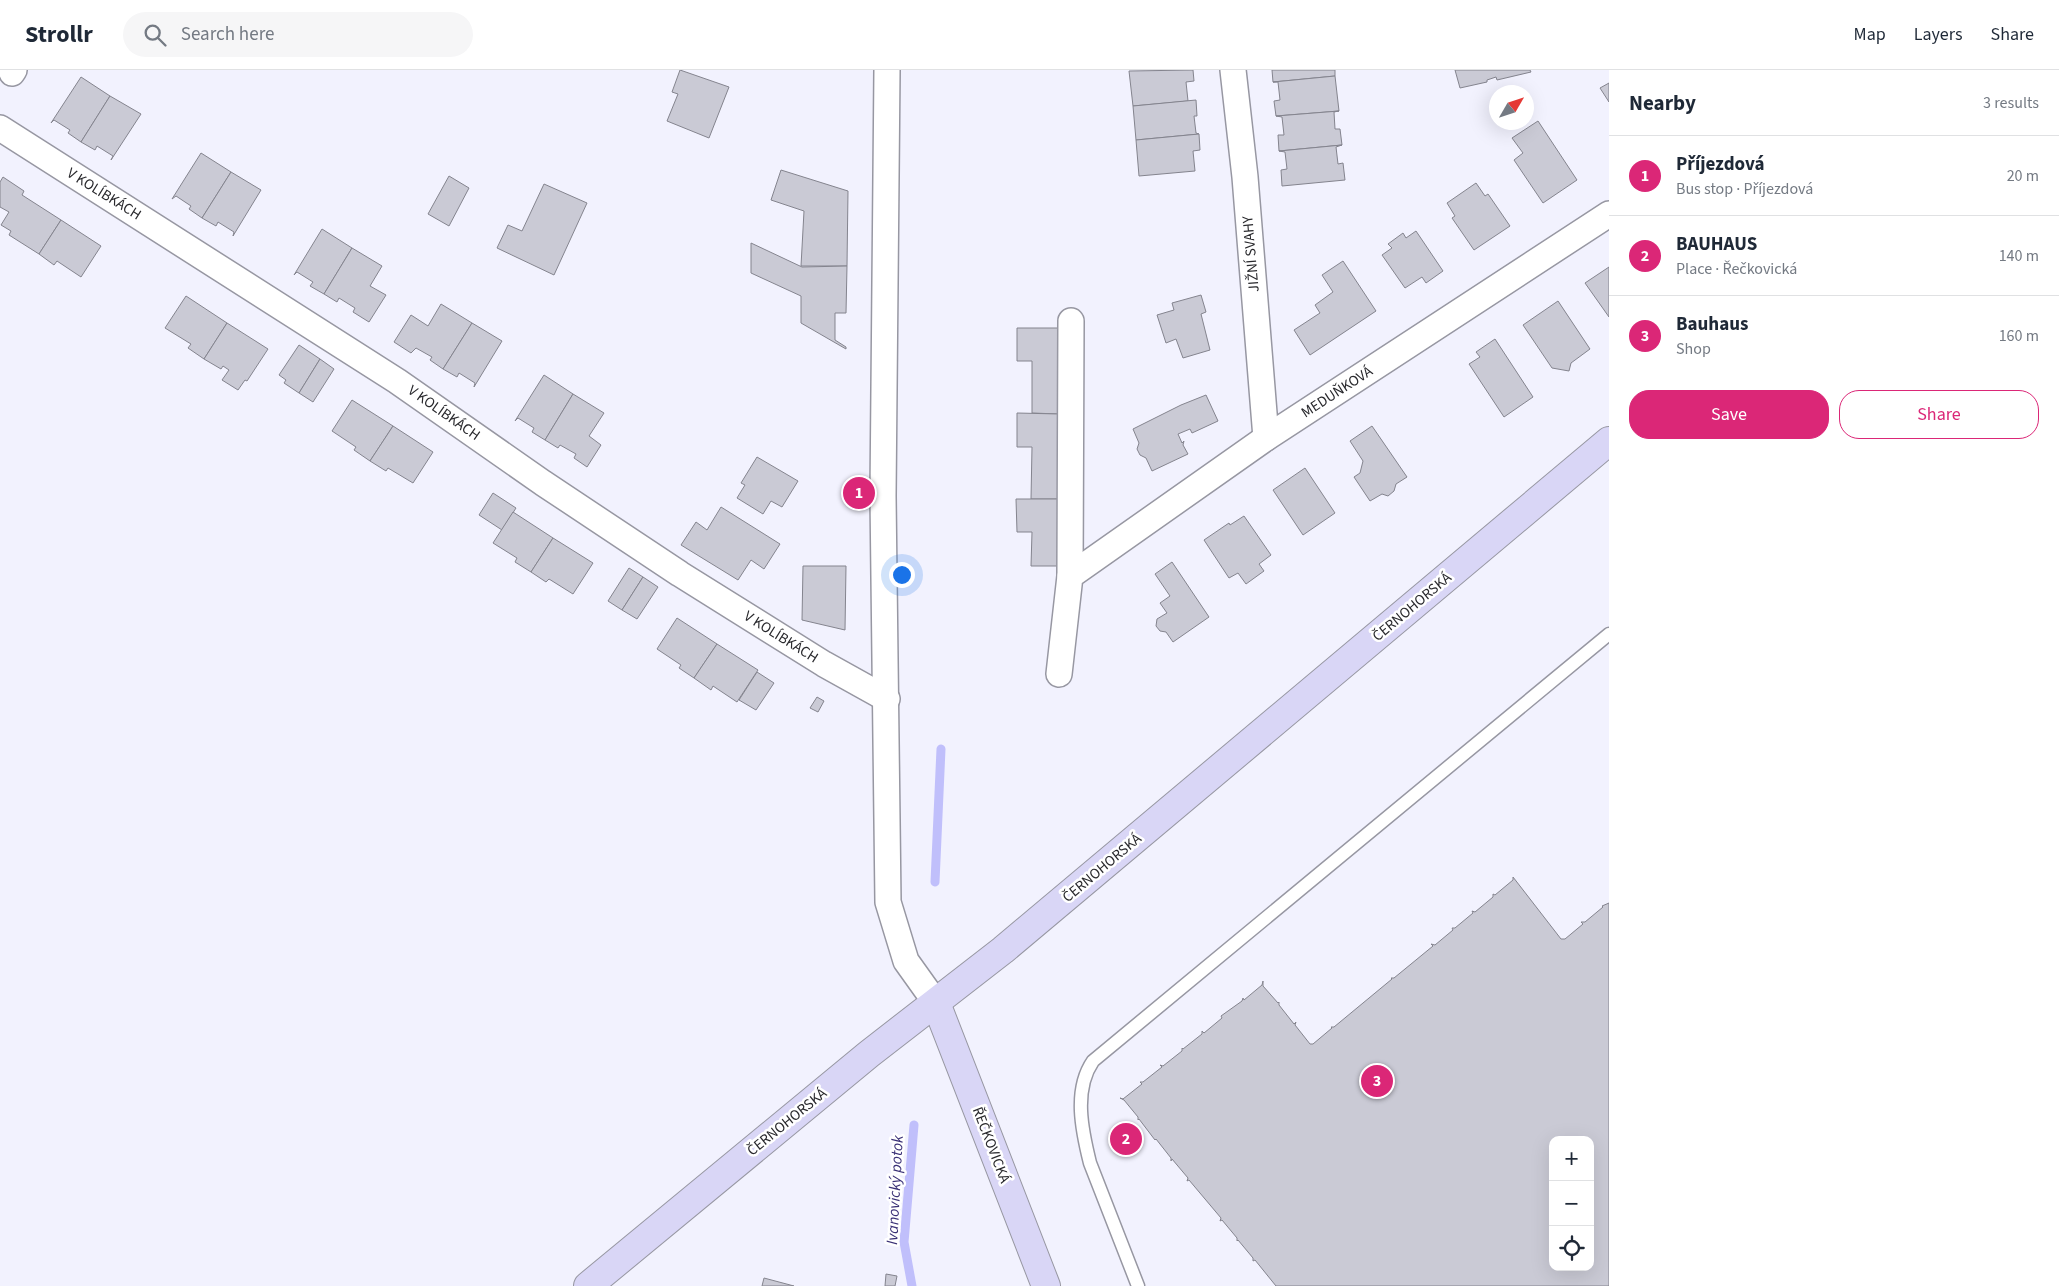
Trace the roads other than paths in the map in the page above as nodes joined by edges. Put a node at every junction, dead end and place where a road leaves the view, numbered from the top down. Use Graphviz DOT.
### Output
graph roads {
  1 [pos="887,70"];
  2 [pos="1233,70"];
  3 [pos="0,128"];
  4 [pos="1609,214"];
  5 [pos="1072,321"];
  6 [pos="1266,438"];
  7 [pos="1609,441"];
  8 [pos="1070,576"];
  9 [pos="1609,634"];
  10 [pos="1059,674"];
  11 [pos="888,699"];
  12 [pos="936,1003"];
  13 [pos="588,1286"];
  14 [pos="1046,1286"];
  15 [pos="1138,1286"];
  1 -- 11 [label="street"];
  2 -- 6 [label="street, JIŽNÍ SVAHY"];
  3 -- 11 [label="street, V KOLÍBKÁCH"];
  4 -- 6 [label="street, MEDUŇKOVÁ"];
  5 -- 8 [label="street"];
  6 -- 8 [label="street, MEDUŇKOVÁ"];
  7 -- 12 [label="street, ČERNOHORSKÁ"];
  8 -- 10 [label="street"];
  9 -- 15 [label="lane"];
  11 -- 12 [label="street"];
  12 -- 13 [label="street, ČERNOHORSKÁ"];
  12 -- 14 [label="street, ŘEČKOVICKÁ"];
}
